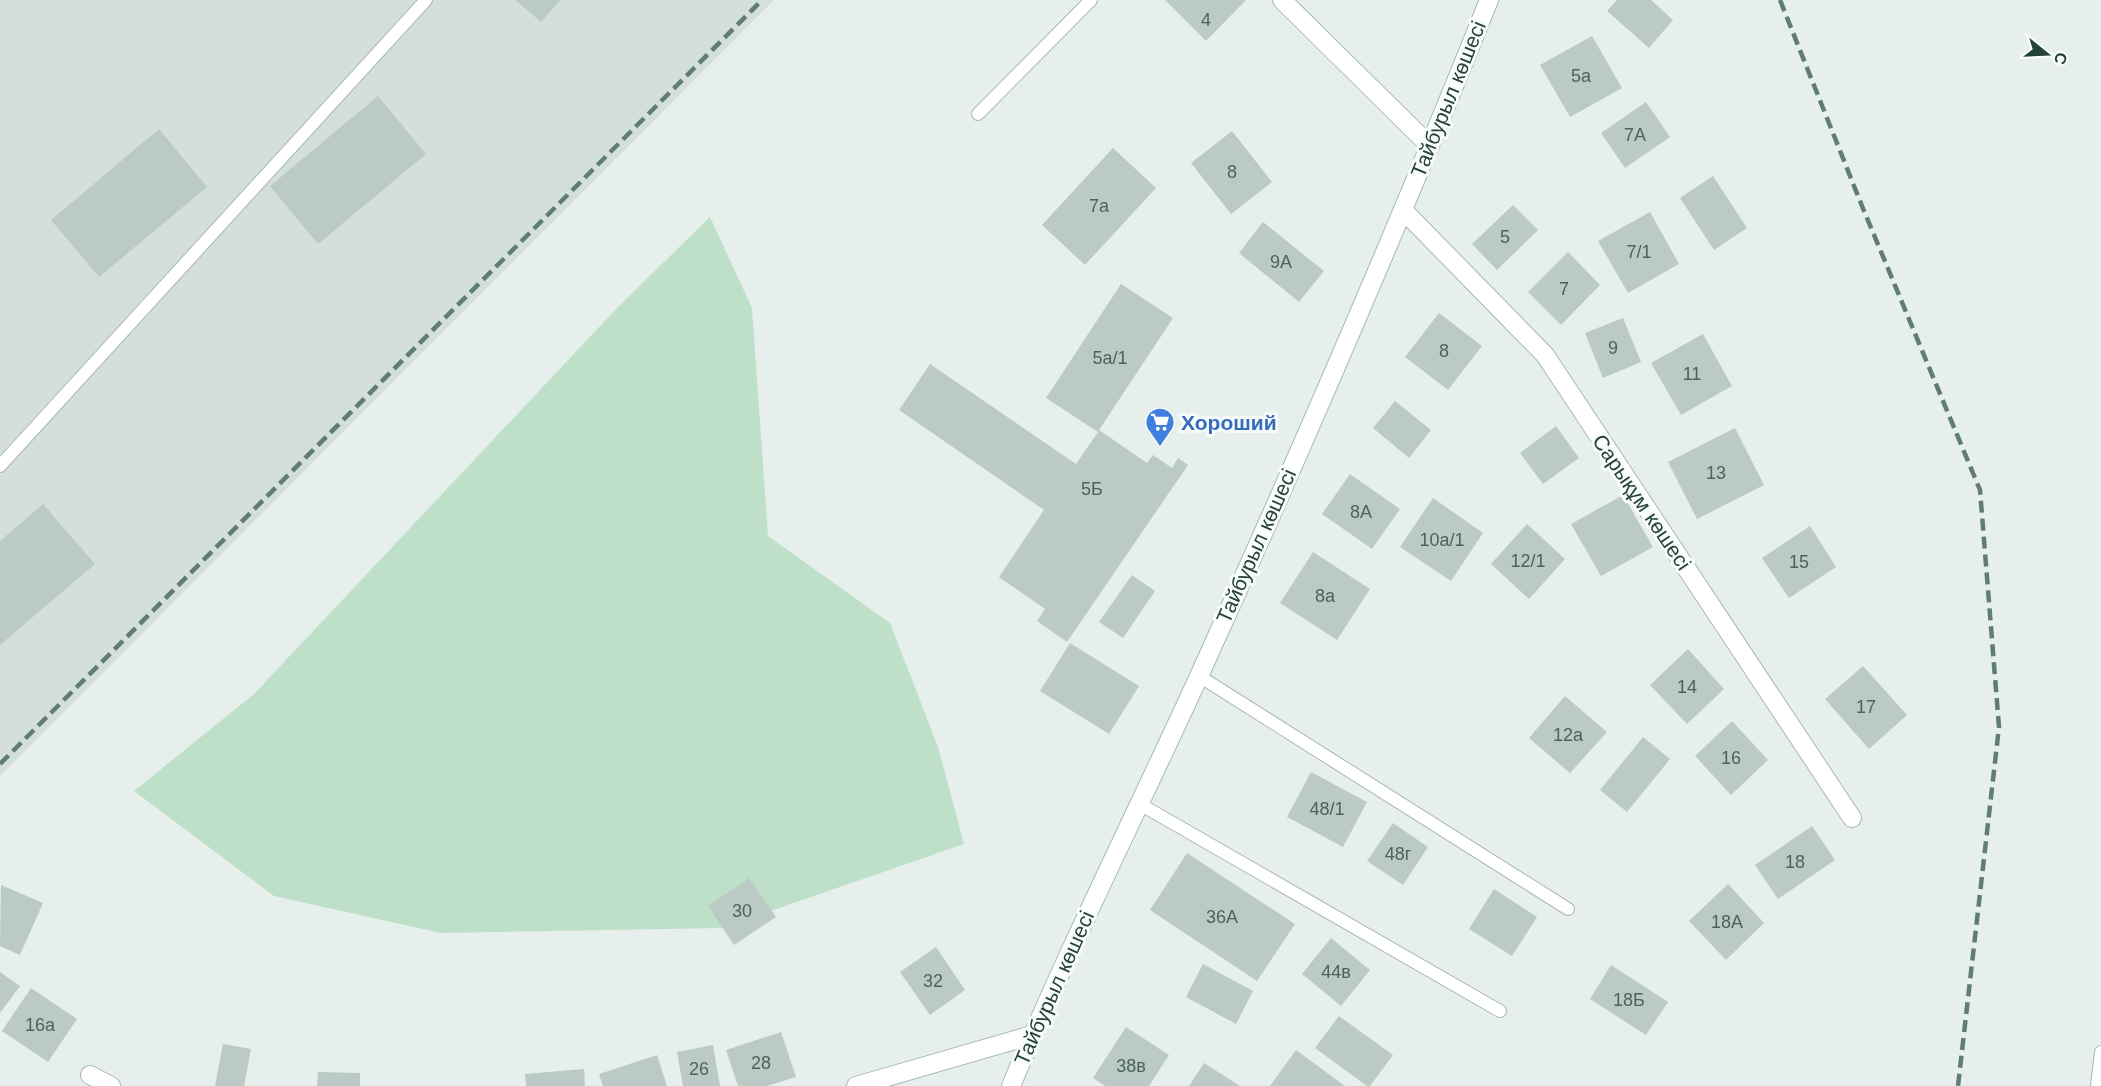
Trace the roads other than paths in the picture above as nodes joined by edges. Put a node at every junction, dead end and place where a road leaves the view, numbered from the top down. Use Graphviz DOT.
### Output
graph roads {
  1 [pos="426,0"];
  2 [pos="1091,0"];
  3 [pos="1282,0"];
  4 [pos="1489,0"];
  5 [pos="978,114"];
  6 [pos="1430,146"];
  7 [pos="1403,210"];
  8 [pos="0,466"];
  9 [pos="1199,676"];
  10 [pos="1138,803"];
  11 [pos="1852,818"];
  12 [pos="1568,909"];
  13 [pos="1500,1011"];
  14 [pos="1032,1035"];
  15 [pos="2101,1052"];
  16 [pos="90,1075"];
  17 [pos="111,1086"];
  18 [pos="856,1086"];
  19 [pos="1011,1086"];
  20 [pos="2097,1086"];
  1 -- 8 [label="lane"];
  2 -- 5 [label="lane"];
  3 -- 6 [label="main road"];
  4 -- 6 [label="main road, Тайбурыл көшесі"];
  6 -- 7 [label="main road, Тайбурыл көшесі"];
  7 -- 9 [label="main road, Тайбурыл көшесі"];
  7 -- 11 [label="main road, Сарықұм көшесі"];
  9 -- 10 [label="main road, Тайбурыл көшесі"];
  9 -- 12 [label="lane"];
  10 -- 13 [label="lane"];
  10 -- 14 [label="main road, Тайбурыл көшесі"];
  14 -- 18 [label="main road"];
  14 -- 19 [label="main road, Тайбурыл көшесі"];
  15 -- 20 [label="lane"];
  16 -- 17 [label="main road"];
}
